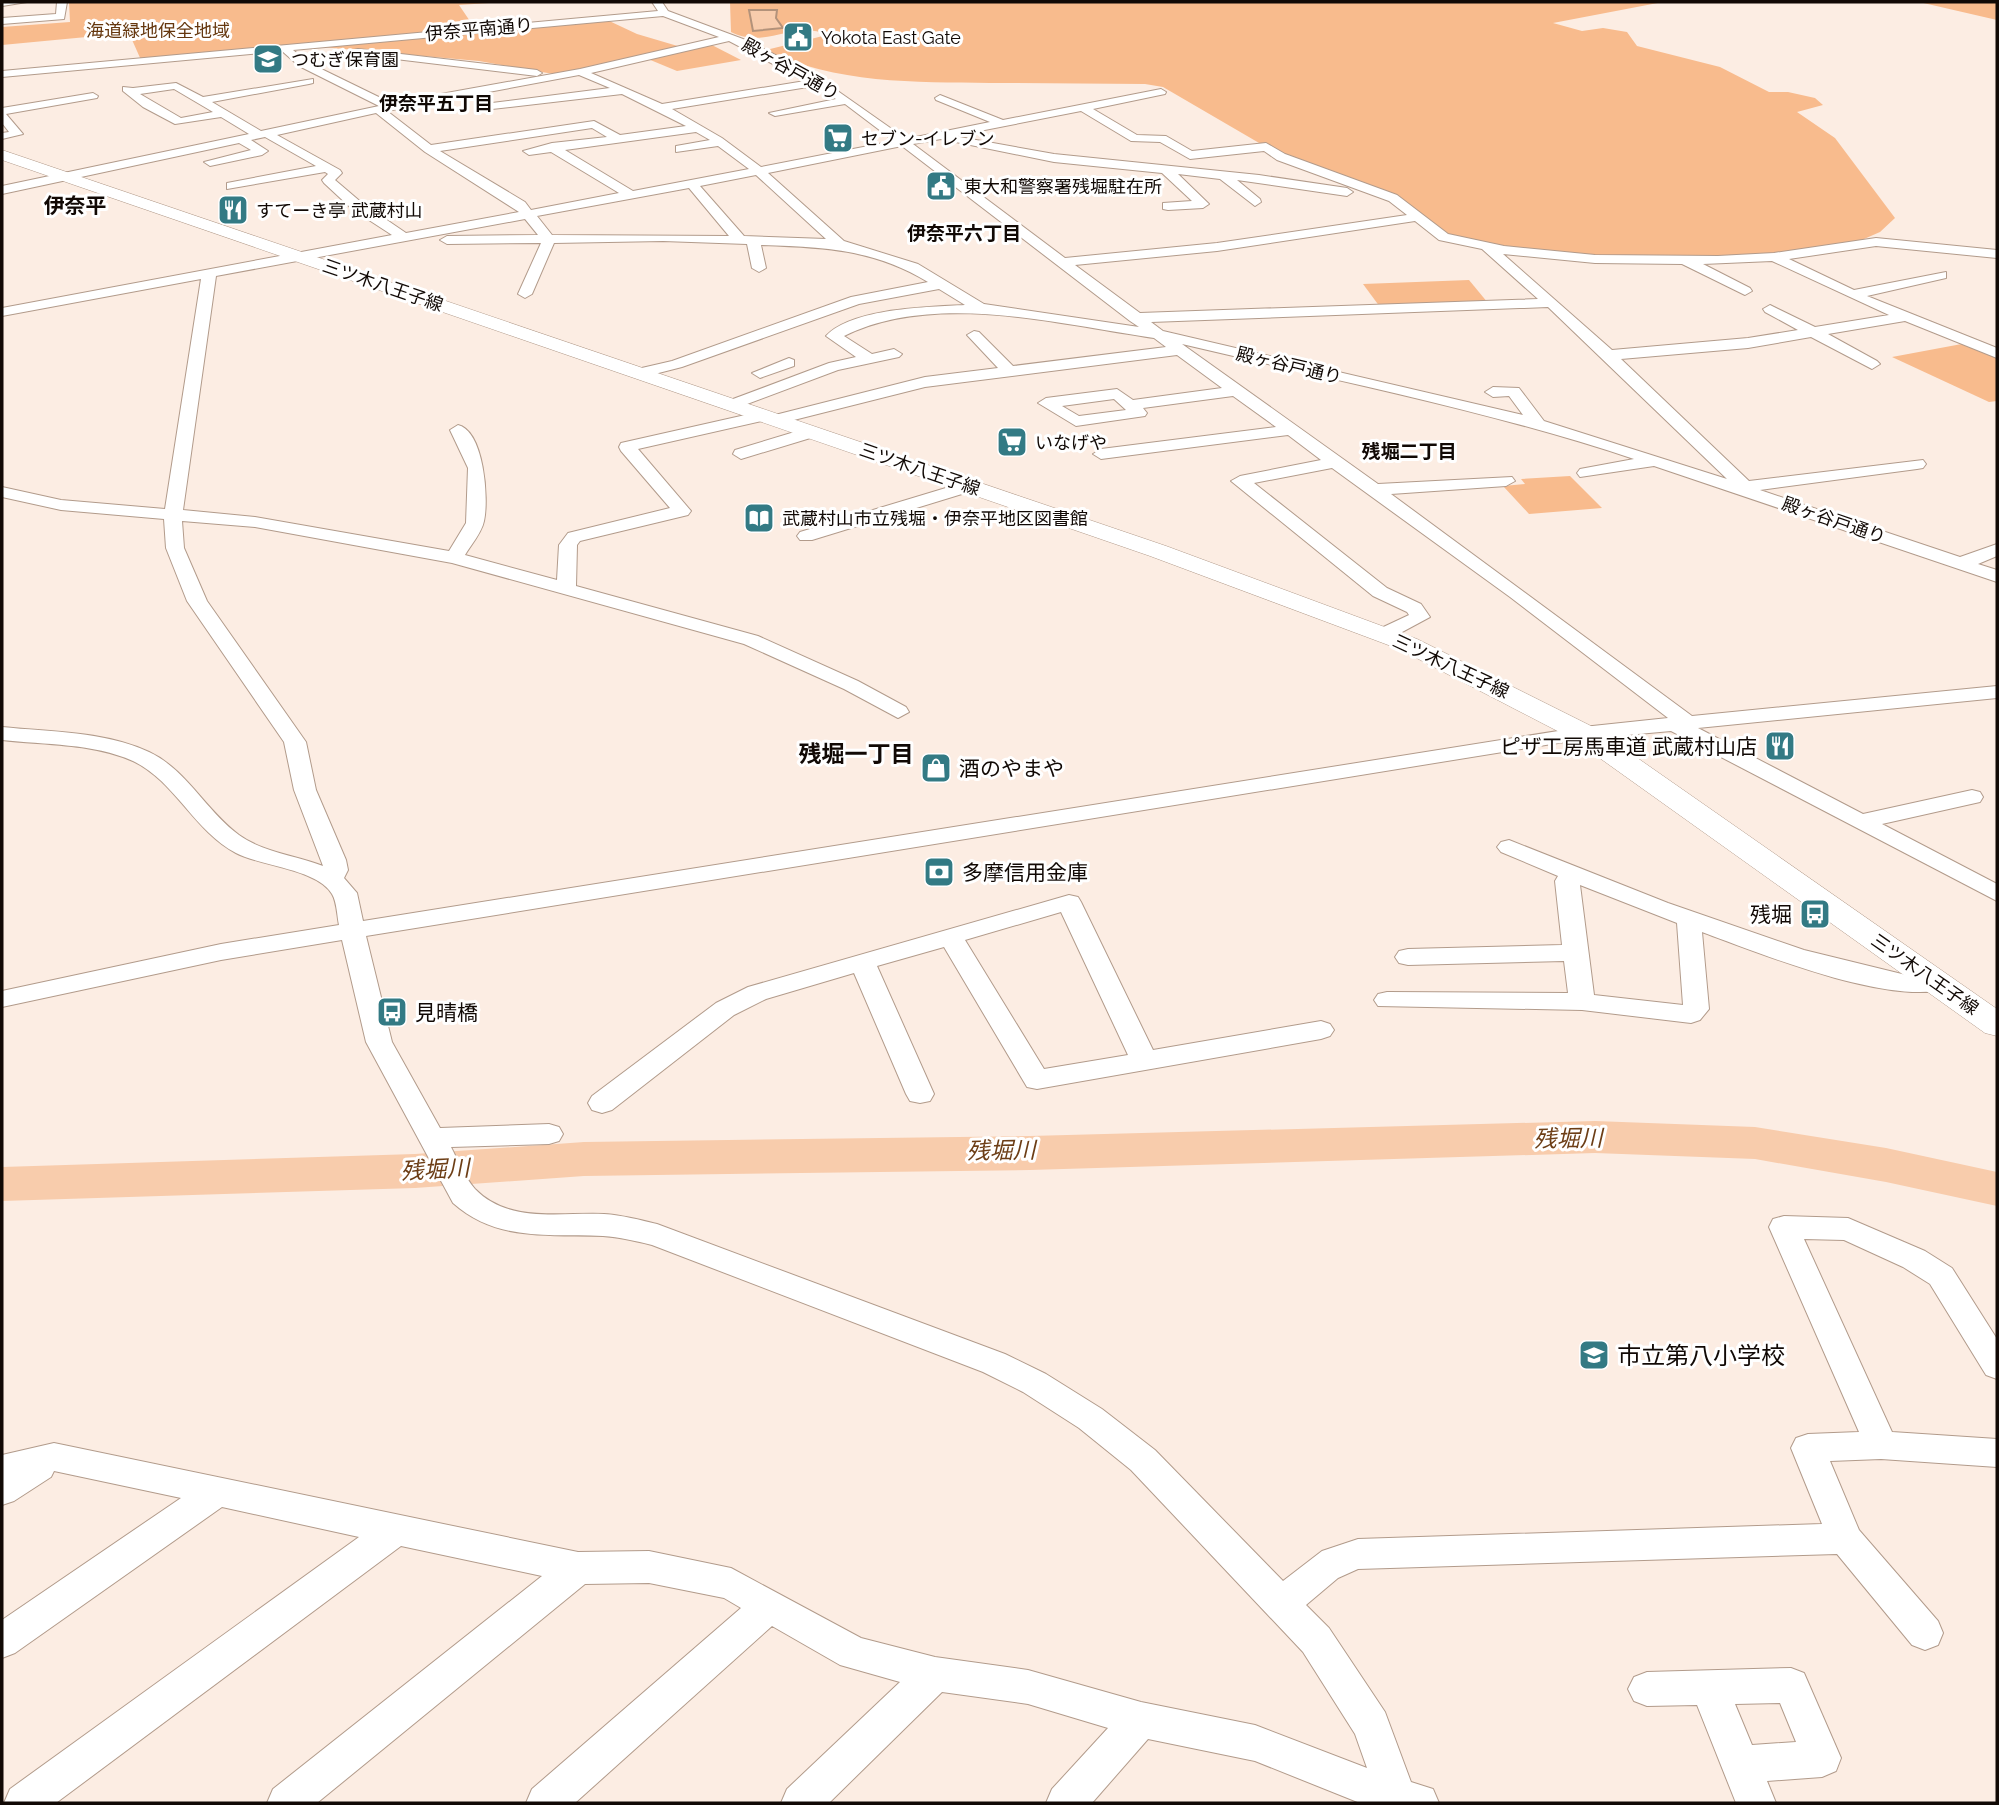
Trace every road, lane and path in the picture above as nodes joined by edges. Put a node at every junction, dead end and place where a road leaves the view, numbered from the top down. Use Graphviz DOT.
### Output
graph roads {
  1 [pos="2,2"];
  2 [pos="22,2"];
  3 [pos="62,2"];
  4 [pos="661,7"];
  5 [pos="2,21"];
  6 [pos="732,37"];
  7 [pos="300,46"];
  8 [pos="284,48"];
  9 [pos="70,67"];
  10 [pos="40,71"];
  11 [pos="580,72"];
  12 [pos="2,74"];
  13 [pos="559,76"];
  14 [pos="82,82"];
  15 [pos="818,82"];
  16 [pos="43,87"];
  17 [pos="309,88"];
  18 [pos="625,90"];
  19 [pos="1161,92"];
  20 [pos="93,96"];
  21 [pos="940,98"];
  22 [pos="200,100"];
  23 [pos="554,100"];
  24 [pos="847,100"];
  25 [pos="492,106"];
  26 [pos="1082,107"];
  27 [pos="385,108"];
  28 [pos="660,108"];
  29 [pos="2,113"];
  30 [pos="511,113"];
  31 [pos="775,113"];
  32 [pos="221,114"];
  33 [pos="1002,123"];
  34 [pos="698,128"];
  35 [pos="262,133"];
  36 [pos="2,136"];
  37 [pos="320,136"];
  38 [pos="937,136"];
  39 [pos="239,138"];
  40 [pos="618,139"];
  41 [pos="282,142"];
  42 [pos="720,142"];
  43 [pos="905,143"];
  44 [pos="514,147"];
  45 [pos="552,148"];
  46 [pos="429,149"];
  47 [pos="680,149"];
  48 [pos="2,155"];
  49 [pos="145,158"];
  50 [pos="200,164"];
  51 [pos="327,168"];
  52 [pos="174,169"];
  53 [pos="1166,170"];
  54 [pos="759,171"];
  55 [pos="66,175"];
  56 [pos="1224,176"];
  57 [pos="691,183"];
  58 [pos="231,186"];
  59 [pos="2,190"];
  60 [pos="629,194"];
  61 [pos="1393,198"];
  62 [pos="1255,202"];
  63 [pos="1168,206"];
  64 [pos="524,214"];
  65 [pos="1417,216"];
  66 [pos="404,237"];
  67 [pos="549,239"];
  68 [pos="383,241"];
  69 [pos="747,241"];
  70 [pos="839,244"];
  71 [pos="1488,248"];
  72 [pos="1997,254"];
  73 [pos="302,257"];
  74 [pos="1774,257"];
  75 [pos="1684,260"];
  76 [pos="1062,262"];
  77 [pos="759,268"];
  78 [pos="209,274"];
  79 [pos="1941,275"];
  80 [pos="942,284"];
  81 [pos="1745,291"];
  82 [pos="525,294"];
  83 [pos="1852,295"];
  84 [pos="1552,303"];
  85 [pos="980,308"];
  86 [pos="1770,309"];
  87 [pos="2,312"];
  88 [pos="1904,317"];
  89 [pos="1135,318"];
  90 [pos="1813,332"];
  91 [pos="1158,334"];
  92 [pos="974,335"];
  93 [pos="1180,349"];
  94 [pos="1997,353"];
  95 [pos="894,354"];
  96 [pos="1609,355"];
  97 [pos="869,359"];
  98 [pos="789,363"];
  99 [pos="1872,364"];
  100 [pos="639,373"];
  101 [pos="1011,373"];
  102 [pos="798,380"];
  103 [pos="1239,390"];
  104 [pos="1493,392"];
  105 [pos="732,405"];
  106 [pos="1130,405"];
  107 [pos="768,418"];
  108 [pos="1538,425"];
  109 [pos="458,430"];
  110 [pos="1292,430"];
  111 [pos="811,432"];
  112 [pos="741,454"];
  113 [pos="1101,454"];
  114 [pos="1659,461"];
  115 [pos="1335,462"];
  116 [pos="1917,464"];
  117 [pos="1586,473"];
  118 [pos="1506,481"];
  119 [pos="969,486"];
  120 [pos="1747,489"];
  121 [pos="1373,490"];
  122 [pos="2,492"];
  123 [pos="173,516"];
  124 [pos="806,536"];
  125 [pos="1997,550"];
  126 [pos="454,558"];
  127 [pos="1960,564"];
  128 [pos="1997,576"];
  129 [pos="566,587"];
  130 [pos="1384,635"];
  131 [pos="1997,692"];
  132 [pos="898,712"];
  133 [pos="1681,723"];
  134 [pos="1583,733"];
  135 [pos="2,734"];
  136 [pos="1972,797"];
  137 [pos="1860,822"];
  138 [pos="1510,847"];
  139 [pos="1571,875"];
  140 [pos="331,879"];
  141 [pos="1997,894"];
  142 [pos="1694,919"];
  143 [pos="354,931"];
  144 [pos="950,936"];
  145 [pos="1577,953"];
  146 [pos="1408,957"];
  147 [pos="862,962"];
  148 [pos="1938,983"];
  149 [pos="2,999"];
  150 [pos="1387,1000"];
  151 [pos="1582,1002"];
  152 [pos="1997,1025"];
  153 [pos="1321,1030"];
  154 [pos="1144,1059"];
  155 [pos="920,1094"];
  156 [pos="603,1103"];
  157 [pos="549,1134"];
  158 [pos="434,1140"];
  159 [pos="1997,1366"];
  160 [pos="1881,1446"];
  161 [pos="1997,1453"];
  162 [pos="54,1457"];
  163 [pos="2,1469"];
  164 [pos="2,1491"];
  165 [pos="217,1492"];
  166 [pos="395,1530"];
  167 [pos="1845,1539"];
  168 [pos="578,1568"];
  169 [pos="1282,1603"];
  170 [pos="768,1607"];
  171 [pos="1925,1633"];
  172 [pos="2,1641"];
  173 [pos="936,1674"];
  174 [pos="1709,1687"];
  175 [pos="1647,1689"];
  176 [pos="1141,1720"];
  177 [pos="1741,1765"];
  178 [pos="1405,1802"];
  179 [pos="24,1803"];
  180 [pos="287,1803"];
  181 [pos="547,1803"];
  182 [pos="801,1803"];
  183 [pos="1066,1803"];
  184 [pos="1756,1803"];
  1 -- 2 [label="street"];
  3 -- 5 [label="street"];
  4 -- 6 [label="street, 殿ヶ谷戸通り"];
  4 -- 7 [label="street, 伊奈平南通り"];
  6 -- 11 [label="street"];
  6 -- 15 [label="street, 殿ヶ谷戸通り"];
  7 -- 8 [label="street, 伊奈平南通り"];
  7 -- 13 [label="street"];
  8 -- 9 [label="street, 伊奈平南通り"];
  8 -- 27 [label="street"];
  9 -- 10 [label="street, 伊奈平南通り"];
  9 -- 14 [label="street"];
  10 -- 12 [label="street, 伊奈平南通り"];
  10 -- 16 [label="street"];
  11 -- 13 [label="street"];
  11 -- 18 [label="street"];
  13 -- 27 [label="street"];
  15 -- 24 [label="street, 殿ヶ谷戸通り"];
  15 -- 28 [label="street"];
  17 -- 22 [label="street"];
  18 -- 23 [label="street"];
  18 -- 28 [label="street"];
  19 -- 26 [label="street"];
  20 -- 29 [label="street"];
  21 -- 33 [label="street"];
  22 -- 32 [label="street"];
  22 -- 32 [label="street"];
  23 -- 25 [label="street"];
  23 -- 30 [label="street"];
  24 -- 31 [label="street"];
  24 -- 43 [label="street, 殿ヶ谷戸通り"];
  26 -- 33 [label="street"];
  26 -- 61 [label="street"];
  27 -- 35 [label="street"];
  27 -- 46 [label="street"];
  28 -- 34 [label="street"];
  29 -- 36 [label="street"];
  32 -- 35 [label="street"];
  33 -- 38 [label="street"];
  34 -- 40 [label="street"];
  34 -- 42 [label="street"];
  35 -- 39 [label="street"];
  35 -- 41 [label="street"];
  37 -- 41 [label="street"];
  38 -- 43 [label="street"];
  38 -- 53 [label="street"];
  39 -- 49 [label="street"];
  39 -- 50 [label="street"];
  40 -- 45 [label="street"];
  40 -- 46 [label="street"];
  41 -- 51 [label="street"];
  42 -- 47 [label="street"];
  42 -- 54 [label="street"];
  43 -- 54 [label="street"];
  43 -- 76 [label="street, 殿ヶ谷戸通り"];
  44 -- 45 [label="street"];
  45 -- 60 [label="street"];
  46 -- 64 [label="street"];
  48 -- 55 [label="main road, 三ツ木八王子線"];
  49 -- 52 [label="street"];
  49 -- 55 [label="street"];
  51 -- 58 [label="street"];
  51 -- 66 [label="street"];
  53 -- 56 [label="street"];
  53 -- 63 [label="street"];
  54 -- 57 [label="street"];
  54 -- 70 [label="street"];
  55 -- 59 [label="street"];
  55 -- 73 [label="main road, 三ツ木八王子線"];
  56 -- 61 [label="street"];
  56 -- 62 [label="street"];
  57 -- 60 [label="street"];
  57 -- 69 [label="street"];
  60 -- 64 [label="street"];
  61 -- 65 [label="street"];
  64 -- 66 [label="street"];
  64 -- 67 [label="street"];
  65 -- 71 [label="street"];
  65 -- 76 [label="street"];
  66 -- 68 [label="street"];
  67 -- 68 [label="street"];
  67 -- 69 [label="street"];
  67 -- 82 [label="street"];
  68 -- 73 [label="street"];
  69 -- 70 [label="street"];
  69 -- 77 [label="street"];
  70 -- 80 [label="street"];
  71 -- 75 [label="street"];
  71 -- 84 [label="street"];
  72 -- 74 [label="street"];
  73 -- 78 [label="street"];
  73 -- 100 [label="main road, 三ツ木八王子線"];
  74 -- 75 [label="street"];
  74 -- 83 [label="street"];
  75 -- 81 [label="street"];
  76 -- 89 [label="street, 殿ヶ谷戸通り"];
  78 -- 87 [label="street"];
  78 -- 123 [label="street"];
  79 -- 83 [label="street"];
  80 -- 85 [label="street"];
  80 -- 100 [label="street"];
  83 -- 88 [label="street"];
  84 -- 89 [label="street"];
  84 -- 96 [label="street"];
  85 -- 91 [label="street"];
  85 -- 97 [label="street"];
  86 -- 90 [label="street"];
  88 -- 90 [label="street"];
  88 -- 94 [label="street"];
  89 -- 91 [label="street, 殿ヶ谷戸通り"];
  90 -- 96 [label="street"];
  90 -- 99 [label="street"];
  91 -- 93 [label="street"];
  91 -- 108 [label="street, 殿ヶ谷戸通り"];
  92 -- 101 [label="street"];
  93 -- 101 [label="street"];
  93 -- 103 [label="street"];
  95 -- 97 [label="street"];
  96 -- 120 [label="street"];
  97 -- 102 [label="street"];
  98 -- 102 [label="street"];
  100 -- 105 [label="main road, 三ツ木八王子線"];
  101 -- 107 [label="street"];
  102 -- 105 [label="street"];
  103 -- 106 [label="street"];
  103 -- 110 [label="street"];
  104 -- 108 [label="street"];
  105 -- 107 [label="main road, 三ツ木八王子線"];
  107 -- 111 [label="main road, 三ツ木八王子線"];
  107 -- 129 [label="street"];
  108 -- 114 [label="street, 殿ヶ谷戸通り"];
  109 -- 126 [label="street"];
  110 -- 113 [label="street"];
  110 -- 115 [label="street"];
  111 -- 112 [label="street"];
  111 -- 119 [label="main road, 三ツ木八王子線"];
  114 -- 117 [label="street"];
  114 -- 120 [label="street, 殿ヶ谷戸通り"];
  115 -- 121 [label="street"];
  115 -- 130 [label="street"];
  116 -- 120 [label="street"];
  118 -- 121 [label="street"];
  119 -- 124 [label="street"];
  119 -- 130 [label="main road, 三ツ木八王子線"];
  120 -- 127 [label="street, 殿ヶ谷戸通り"];
  121 -- 133 [label="street"];
  122 -- 123 [label="street"];
  123 -- 126 [label="street"];
  123 -- 140 [label="street"];
  125 -- 127 [label="street"];
  126 -- 129 [label="street"];
  127 -- 128 [label="street, 殿ヶ谷戸通り"];
  129 -- 132 [label="street"];
  130 -- 134 [label="main road, 三ツ木八王子線"];
  131 -- 133 [label="street"];
  133 -- 134 [label="street"];
  133 -- 137 [label="street"];
  134 -- 143 [label="street"];
  134 -- 148 [label="main road, 三ツ木八王子線"];
  135 -- 140 [label="street"];
  136 -- 137 [label="street"];
  137 -- 141 [label="street"];
  138 -- 139 [label="street"];
  139 -- 142 [label="street"];
  139 -- 145 [label="street"];
  140 -- 143 [label="street"];
  142 -- 148 [label="street"];
  142 -- 151 [label="street"];
  143 -- 149 [label="street"];
  143 -- 158 [label="street"];
  144 -- 147 [label="street"];
  144 -- 154 [label="street"];
  144 -- 154 [label="street"];
  145 -- 146 [label="street"];
  145 -- 151 [label="street"];
  147 -- 155 [label="street"];
  147 -- 156 [label="street"];
  148 -- 152 [label="main road, 三ツ木八王子線"];
  150 -- 151 [label="street"];
  153 -- 154 [label="street"];
  157 -- 158 [label="street"];
  158 -- 169 [label="street"];
  159 -- 160 [label="street"];
  160 -- 161 [label="street"];
  160 -- 167 [label="street"];
  162 -- 163 [label="street"];
  162 -- 164 [label="street"];
  162 -- 165 [label="street"];
  165 -- 166 [label="street"];
  165 -- 172 [label="street"];
  166 -- 168 [label="street"];
  166 -- 179 [label="street"];
  167 -- 169 [label="street"];
  167 -- 171 [label="street"];
  168 -- 170 [label="street"];
  168 -- 180 [label="street"];
  169 -- 178 [label="street"];
  170 -- 173 [label="street"];
  170 -- 181 [label="street"];
  173 -- 176 [label="street"];
  173 -- 182 [label="street"];
  174 -- 175 [label="street"];
  174 -- 177 [label="street"];
  174 -- 177 [label="street"];
  176 -- 178 [label="street"];
  176 -- 183 [label="street"];
  177 -- 184 [label="street"];
}
